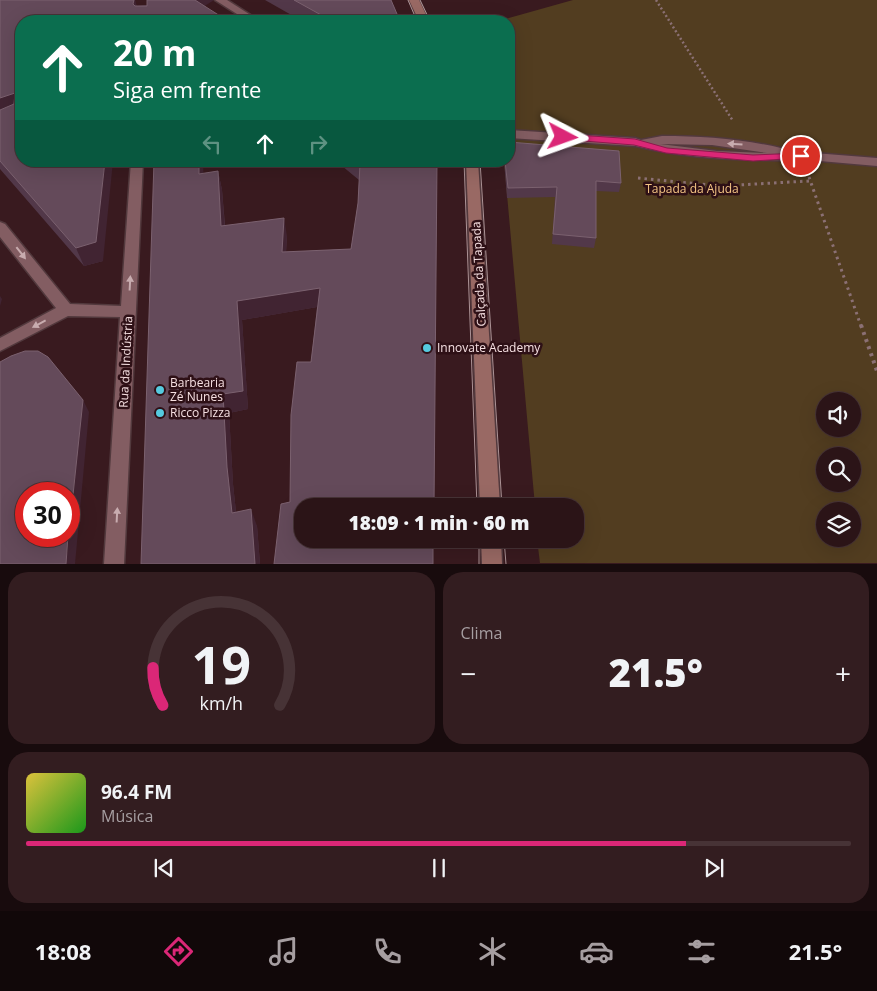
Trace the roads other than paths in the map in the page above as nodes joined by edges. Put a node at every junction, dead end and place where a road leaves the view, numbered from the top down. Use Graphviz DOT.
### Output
graph roads {
  1 [pos="220,0"];
  2 [pos="414,0"];
  3 [pos="245,15"];
  4 [pos="421,15"];
  5 [pos="515,134"];
  6 [pos="877,162"];
  7 [pos="137,167"];
  8 [pos="472,167"];
  9 [pos="0,227"];
  10 [pos="66,310"];
  11 [pos="128,312"];
  12 [pos="0,345"];
  13 [pos="490,498"];
  14 [pos="491,548"];
  15 [pos="114,564"];
  16 [pos="492,564"];
  1 -- 3 [label="street"];
  2 -- 4 [label="street"];
  5 -- 6 [label="street"];
  11 -- 7 [label="street, Rua da Indústria, one-way"];
  8 -- 13 [label="street, Calçada da Tapada"];
  9 -- 10 [label="street, one-way"];
  10 -- 11 [label="street"];
  10 -- 12 [label="street, one-way"];
  15 -- 11 [label="street, Rua da Indústria, one-way"];
  14 -- 16 [label="street"];
}
